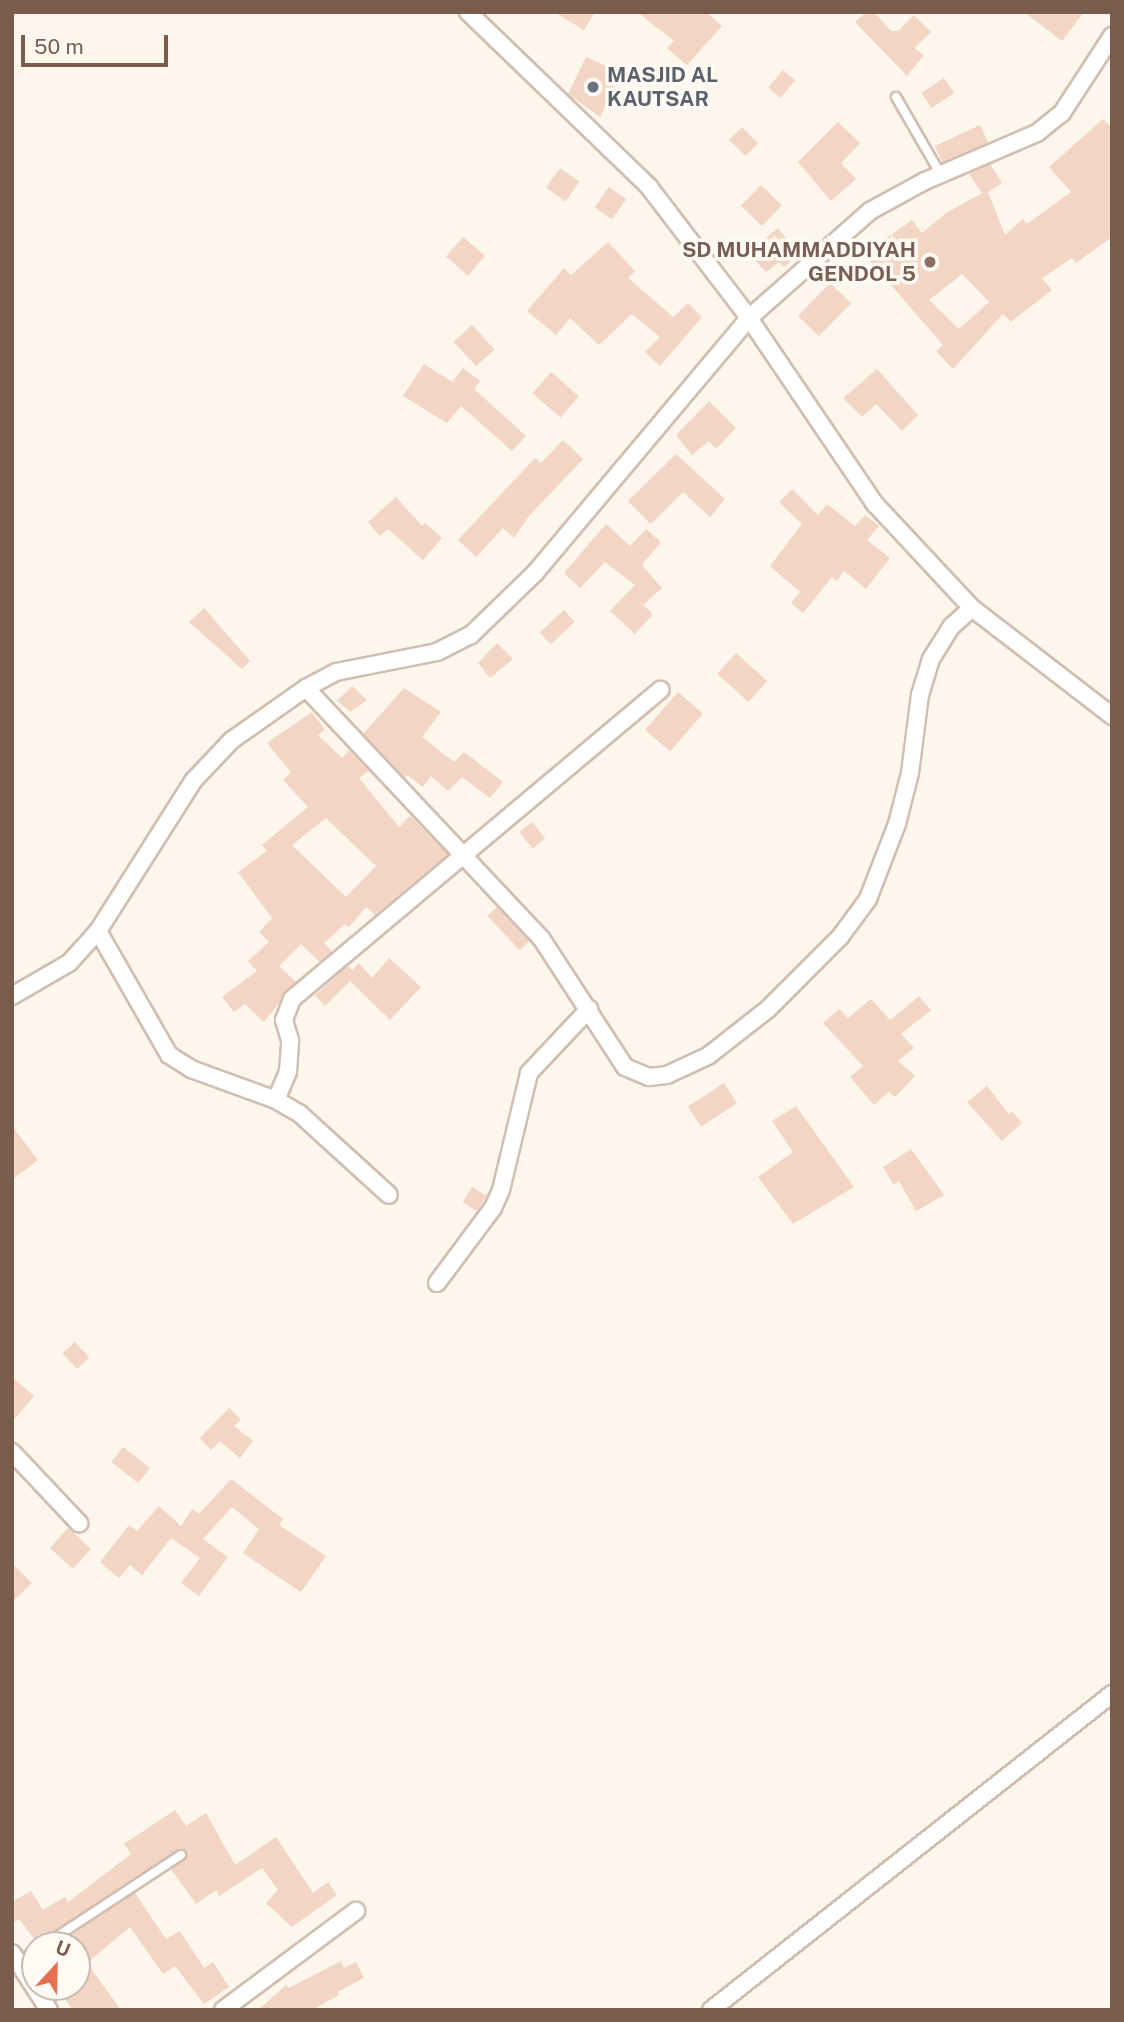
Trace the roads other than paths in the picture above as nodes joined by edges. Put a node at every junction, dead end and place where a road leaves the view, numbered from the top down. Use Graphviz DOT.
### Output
graph roads {
  1 [pos="468,12"];
  2 [pos="1112,36"];
  3 [pos="896,97"];
  4 [pos="941,175"];
  5 [pos="750,318"];
  6 [pos="972,608"];
  7 [pos="306,688"];
  8 [pos="660,690"];
  9 [pos="1112,716"];
  10 [pos="463,853"];
  11 [pos="98,931"];
  12 [pos="12,996"];
  13 [pos="589,1009"];
  14 [pos="276,1100"];
  15 [pos="389,1195"];
  16 [pos="437,1283"];
  17 [pos="12,1452"];
  18 [pos="79,1523"];
  19 [pos="1112,1694"];
  20 [pos="181,1855"];
  21 [pos="356,1911"];
  22 [pos="65,1931"];
  23 [pos="15,1958"];
  24 [pos="50,2010"];
  25 [pos="222,2010"];
  26 [pos="711,2010"];
  1 -- 5 [label="street"];
  2 -- 4 [label="street"];
  3 -- 4 [label="lane"];
  4 -- 5 [label="street"];
  5 -- 6 [label="street"];
  5 -- 7 [label="street"];
  6 -- 9 [label="street"];
  6 -- 13 [label="street"];
  7 -- 10 [label="street"];
  7 -- 11 [label="street"];
  8 -- 10 [label="street"];
  10 -- 13 [label="street"];
  10 -- 14 [label="street"];
  11 -- 12 [label="street"];
  11 -- 14 [label="street"];
  13 -- 16 [label="street"];
  14 -- 15 [label="street"];
  17 -- 18 [label="street"];
  19 -- 26 [label="street"];
  20 -- 22 [label="lane"];
  21 -- 25 [label="street"];
  23 -- 24 [label="street"];
}
